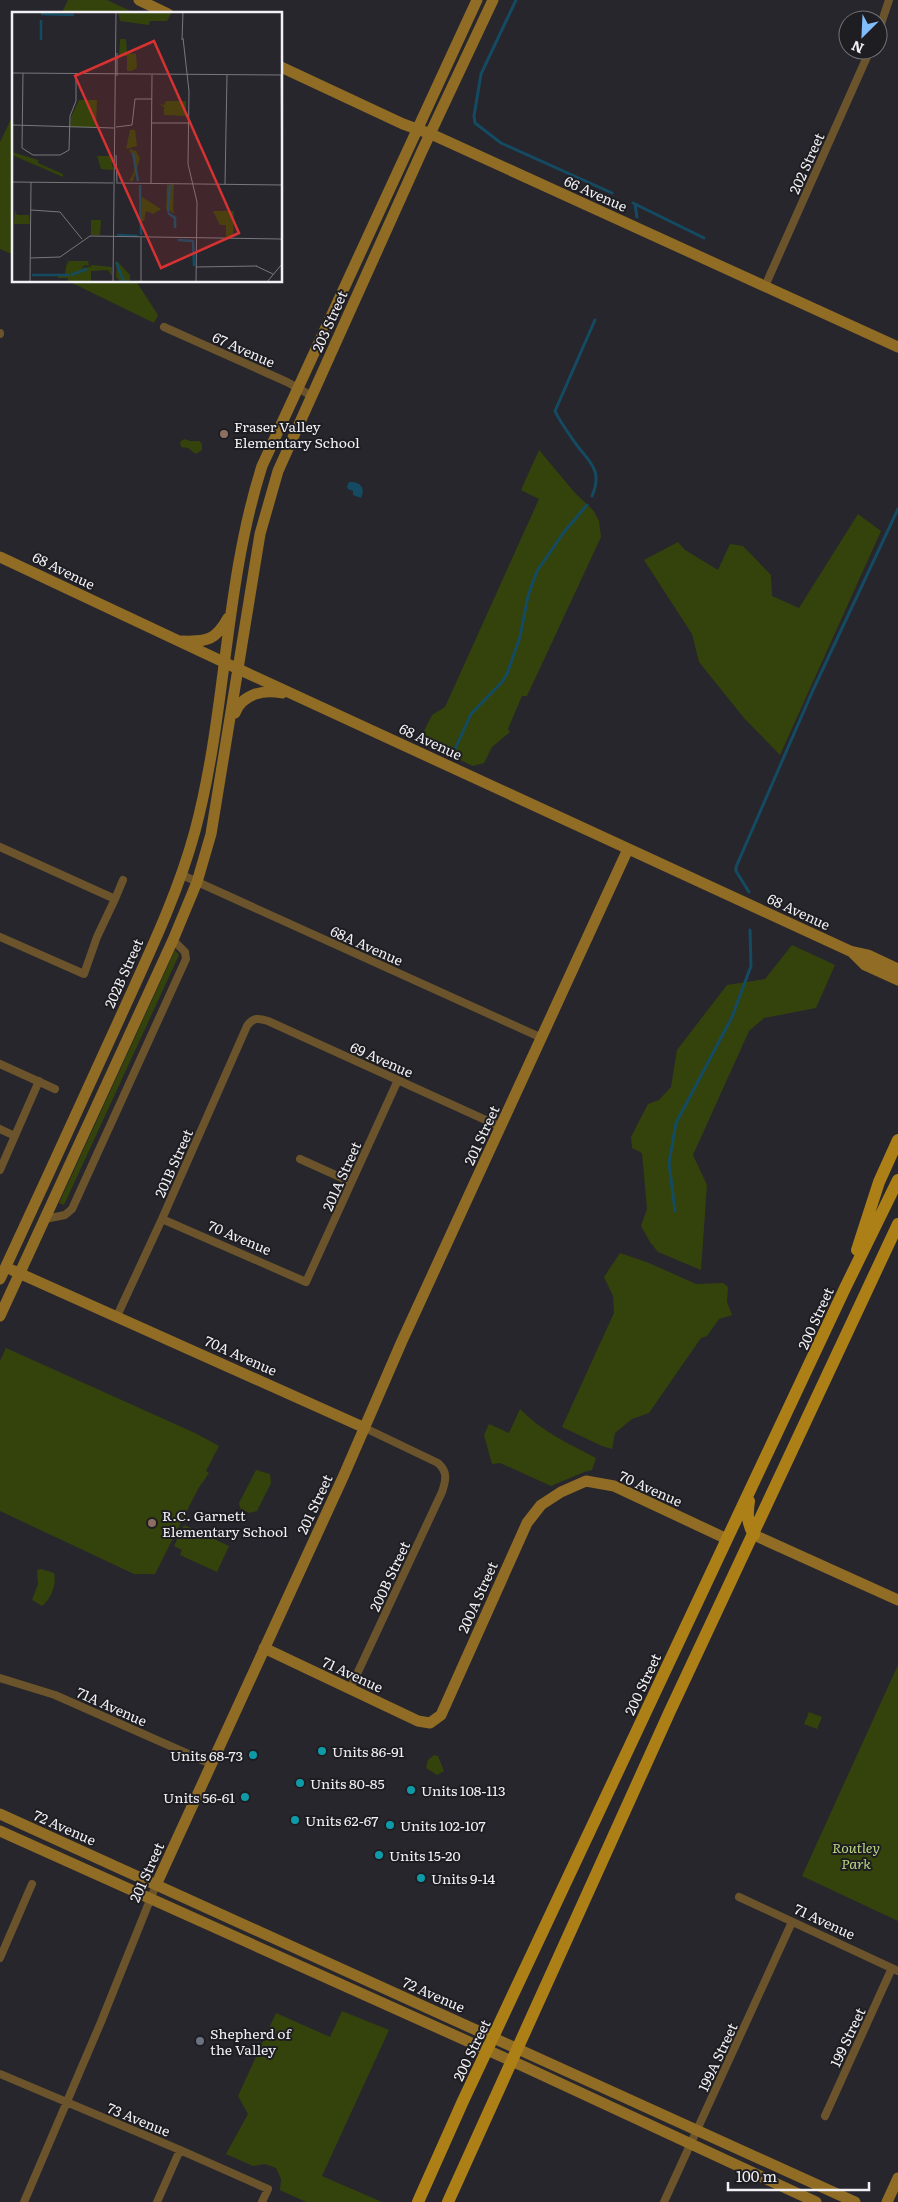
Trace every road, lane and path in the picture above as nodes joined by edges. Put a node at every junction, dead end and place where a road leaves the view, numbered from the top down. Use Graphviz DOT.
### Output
graph roads {
  1 [pos="139,0"];
  2 [pos="477,0"];
  3 [pos="493,0"];
  4 [pos="894,0"];
  5 [pos="898,2"];
  6 [pos="164,12"];
  7 [pos="866,60"];
  8 [pos="282,66"];
  9 [pos="417,129"];
  10 [pos="431,134"];
  11 [pos="765,286"];
  12 [pos="164,327"];
  13 [pos="898,347"];
  14 [pos="297,387"];
  15 [pos="312,396"];
  16 [pos="0,557"];
  17 [pos="230,614"];
  18 [pos="177,640"];
  19 [pos="224,662"];
  20 [pos="239,670"];
  21 [pos="298,697"];
  22 [pos="230,727"];
  23 [pos="0,847"];
  24 [pos="628,849"];
  25 [pos="182,876"];
  26 [pos="123,880"];
  27 [pos="197,882"];
  28 [pos="115,899"];
  29 [pos="0,937"];
  30 [pos="173,940"];
  31 [pos="850,951"];
  32 [pos="898,969"];
  33 [pos="898,980"];
  34 [pos="252,1020"];
  35 [pos="542,1038"];
  36 [pos="0,1064"];
  37 [pos="398,1080"];
  38 [pos="38,1081"];
  39 [pos="55,1088"];
  40 [pos="501,1127"];
  41 [pos="0,1129"];
  42 [pos="15,1136"];
  43 [pos="898,1140"];
  44 [pos="300,1159"];
  45 [pos="0,1170"];
  46 [pos="898,1180"];
  47 [pos="351,1182"];
  48 [pos="45,1219"];
  49 [pos="162,1219"];
  50 [pos="898,1224"];
  51 [pos="3,1266"];
  52 [pos="19,1273"];
  53 [pos="0,1279"];
  54 [pos="306,1282"];
  55 [pos="846,1286"];
  56 [pos="0,1316"];
  57 [pos="117,1316"];
  58 [pos="365,1428"];
  59 [pos="445,1472"];
  60 [pos="750,1491"];
  61 [pos="561,1492"];
  62 [pos="754,1535"];
  63 [pos="727,1540"];
  64 [pos="898,1600"];
  65 [pos="264,1648"];
  66 [pos="0,1678"];
  67 [pos="350,1689"];
  68 [pos="430,1723"];
  69 [pos="211,1764"];
  70 [pos="0,1814"];
  71 [pos="0,1831"];
  72 [pos="32,1884"];
  73 [pos="156,1885"];
  74 [pos="739,1897"];
  75 [pos="150,1898"];
  76 [pos="792,1922"];
  77 [pos="0,1958"];
  78 [pos="895,1970"];
  79 [pos="494,2037"];
  80 [pos="518,2048"];
  81 [pos="487,2050"];
  82 [pos="512,2062"];
  83 [pos="0,2074"];
  84 [pos="65,2102"];
  85 [pos="825,2116"];
  86 [pos="698,2129"];
  87 [pos="690,2144"];
  88 [pos="180,2150"];
  89 [pos="898,2178"];
  90 [pos="24,2202"];
  91 [pos="157,2202"];
  92 [pos="262,2202"];
  93 [pos="418,2202"];
  94 [pos="448,2202"];
  95 [pos="664,2202"];
  96 [pos="816,2202"];
  97 [pos="855,2202"];
  98 [pos="887,2202"];
  1 -- 6 [label="main road"];
  2 -- 9 [label="main road, 203 Street"];
  3 -- 10 [label="main road, 203 Street"];
  4 -- 5 [label="street"];
  7 -- 11 [label="street, 202 Street"];
  8 -- 9 [label="main road, 66 Avenue"];
  9 -- 10 [label="main road, 66 Avenue"];
  9 -- 14 [label="main road, 203 Street"];
  10 -- 11 [label="main road, 66 Avenue"];
  10 -- 15 [label="main road, 203 Street"];
  11 -- 13 [label="main road, 66 Avenue"];
  12 -- 14 [label="street, 67 Avenue"];
  14 -- 15 [label="street, 67 Avenue"];
  14 -- 17 [label="main road, 203 Street"];
  15 -- 20 [label="main road, 203 Street"];
  16 -- 18 [label="main road, 68 Avenue"];
  17 -- 18 [label="main road"];
  17 -- 19 [label="main road, 203 Street"];
  18 -- 19 [label="main road, 68 Avenue"];
  19 -- 20 [label="main road, 68 Avenue"];
  19 -- 25 [label="main road, 202B Street"];
  20 -- 21 [label="main road, 68 Avenue"];
  20 -- 22 [label="main road"];
  21 -- 22 [label="main road"];
  21 -- 24 [label="main road, 68 Avenue"];
  22 -- 27 [label="main road"];
  23 -- 28 [label="street"];
  24 -- 31 [label="main road, 68 Avenue"];
  24 -- 35 [label="main road, 201 Street"];
  25 -- 27 [label="street, 68A Avenue"];
  25 -- 51 [label="main road, 202B Street"];
  26 -- 28 [label="street"];
  27 -- 30 [label="main road"];
  27 -- 35 [label="street, 68A Avenue"];
  28 -- 29 [label="street"];
  30 -- 48 [label="main road"];
  30 -- 48 [label="street"];
  31 -- 32 [label="main road, 68 Avenue"];
  31 -- 33 [label="main road, 68 Avenue"];
  34 -- 37 [label="street, 69 Avenue"];
  34 -- 49 [label="street, 201B Street"];
  35 -- 40 [label="main road, 201 Street"];
  36 -- 38 [label="street"];
  37 -- 40 [label="street, 69 Avenue"];
  37 -- 47 [label="street, 201A Street"];
  38 -- 39 [label="street"];
  38 -- 42 [label="street"];
  40 -- 58 [label="main road, 201 Street"];
  41 -- 42 [label="street"];
  42 -- 45 [label="street"];
  43 -- 55 [label="main road"];
  44 -- 47 [label="street"];
  46 -- 55 [label="main road, 200 Street"];
  47 -- 54 [label="street, 201A Street"];
  48 -- 52 [label="main road"];
  49 -- 54 [label="street, 70 Avenue"];
  49 -- 57 [label="street, 201B Street"];
  50 -- 62 [label="main road"];
  51 -- 52 [label="main road"];
  51 -- 53 [label="main road, 202B Street"];
  52 -- 56 [label="main road"];
  52 -- 57 [label="main road, 70A Avenue"];
  55 -- 60 [label="main road, 200 Street"];
  57 -- 58 [label="main road, 70A Avenue"];
  58 -- 59 [label="street, 70A Avenue"];
  58 -- 65 [label="main road, 201 Street"];
  59 -- 67 [label="street, 200B Street"];
  60 -- 62 [label="main road"];
  60 -- 63 [label="main road, 200 Street"];
  61 -- 63 [label="main road, 70 Avenue"];
  61 -- 68 [label="main road, 200A Street"];
  62 -- 64 [label="main road"];
  62 -- 80 [label="main road"];
  63 -- 79 [label="main road, 200 Street"];
  65 -- 67 [label="main road, 71 Avenue"];
  65 -- 69 [label="main road, 201 Street"];
  66 -- 69 [label="street, 71A Avenue"];
  67 -- 68 [label="main road, 71 Avenue"];
  69 -- 73 [label="main road, 201 Street"];
  70 -- 73 [label="main road, 72 Avenue"];
  71 -- 75 [label="main road"];
  72 -- 77 [label="street"];
  73 -- 75 [label="street, 201 Street"];
  73 -- 79 [label="main road, 72 Avenue"];
  74 -- 76 [label="street, 71 Avenue"];
  75 -- 81 [label="main road"];
  75 -- 84 [label="street, 201 Street"];
  76 -- 78 [label="street, 71 Avenue"];
  76 -- 86 [label="street, 199A Street"];
  78 -- 85 [label="street, 199 Street"];
  79 -- 80 [label="main road, 72 Avenue"];
  79 -- 81 [label="main road, 200 Street"];
  80 -- 82 [label="main road"];
  80 -- 86 [label="main road, 72 Avenue"];
  81 -- 82 [label="main road"];
  81 -- 93 [label="main road, 200 Street"];
  82 -- 87 [label="main road"];
  82 -- 94 [label="main road"];
  83 -- 84 [label="street, 73 Avenue"];
  84 -- 88 [label="street, 73 Avenue"];
  84 -- 90 [label="street, 201 Street"];
  86 -- 87 [label="street, 199A Street"];
  86 -- 97 [label="main road, 72 Avenue"];
  87 -- 95 [label="street, 199A Street"];
  87 -- 96 [label="main road"];
  88 -- 91 [label="street"];
  88 -- 92 [label="street, 73 Avenue"];
  89 -- 98 [label="main road"];
}
